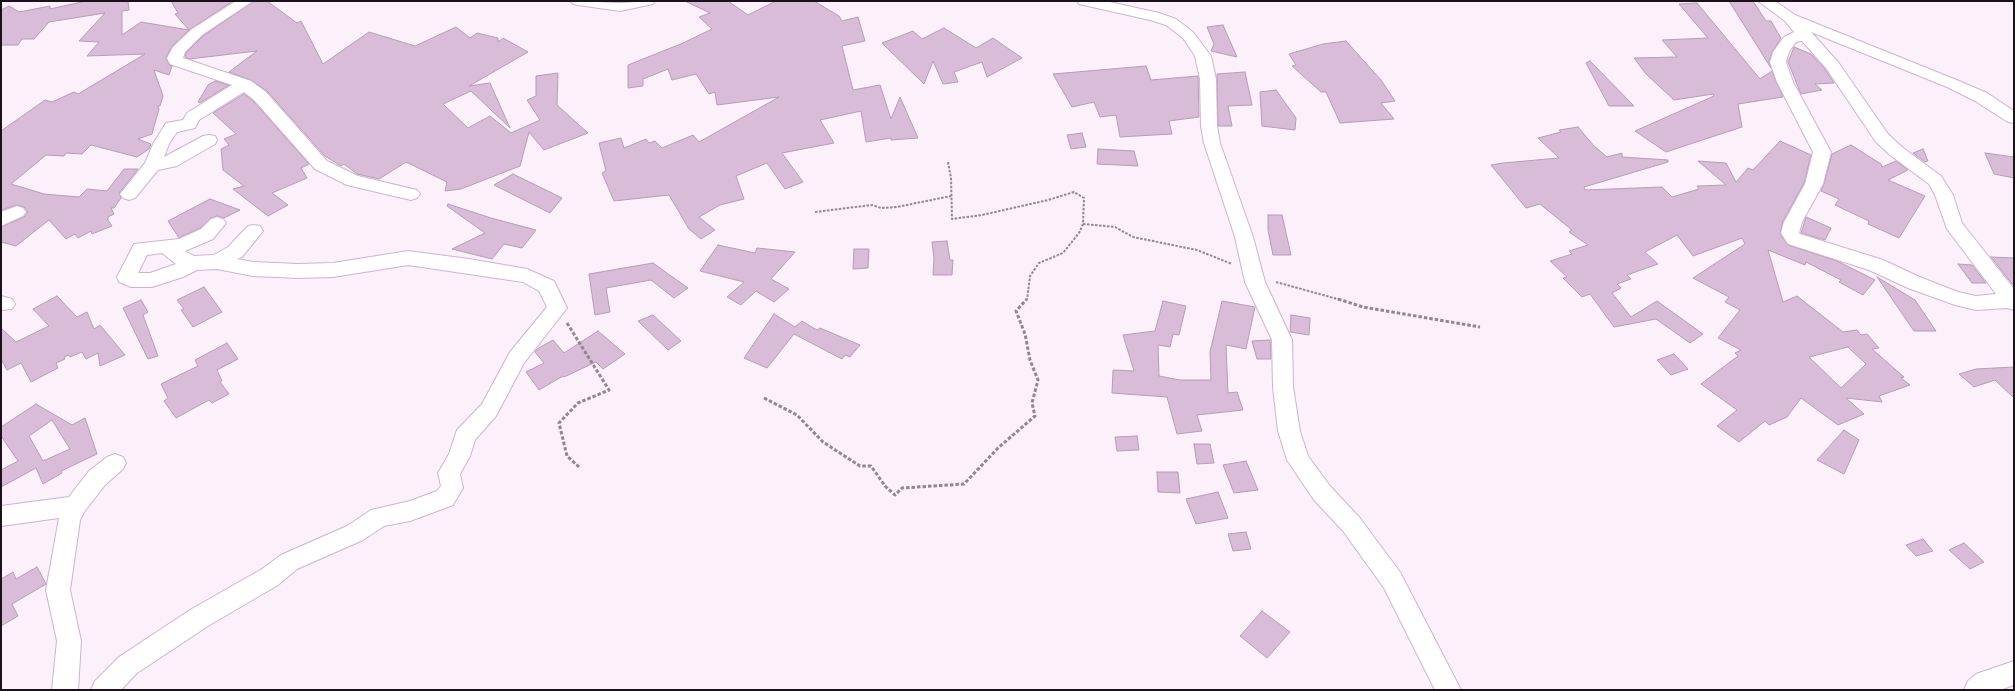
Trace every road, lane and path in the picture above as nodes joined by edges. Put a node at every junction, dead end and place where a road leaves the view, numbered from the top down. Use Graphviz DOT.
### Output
graph roads {
  1 [pos="246,1"];
  2 [pos="578,1"];
  3 [pos="648,1"];
  4 [pos="1084,1"];
  5 [pos="1158,1"];
  6 [pos="1766,1"];
  7 [pos="1154,16"];
  8 [pos="1790,18"];
  9 [pos="1805,36"];
  10 [pos="245,84"];
  11 [pos="2014,118"];
  12 [pos="209,140"];
  13 [pos="948,162"];
  14 [pos="153,165"];
  15 [pos="129,194"];
  16 [pos="411,194"];
  17 [pos="951,196"];
  18 [pos="17,212"];
  19 [pos="815,212"];
  20 [pos="1,220"];
  21 [pos="217,223"];
  22 [pos="1083,224"];
  23 [pos="254,231"];
  24 [pos="166,247"];
  25 [pos="218,262"];
  26 [pos="194,263"];
  27 [pos="1254,272"];
  28 [pos="2013,301"];
  29 [pos="557,308"];
  30 [pos="1480,327"];
  31 [pos="764,398"];
  32 [pos="115,463"];
  33 [pos="579,467"];
  34 [pos="75,506"];
  35 [pos="1,516"];
  36 [pos="2014,672"];
  37 [pos="65,690"];
  38 [pos="104,690"];
  39 [pos="1448,690"];
  40 [pos="1977,690"];
  1 -- 10 [label="street"];
  2 -- 3 [label="street"];
  4 -- 7 [label="street"];
  5 -- 7 [label="street"];
  6 -- 8 [label="street"];
  7 -- 27 [label="street"];
  8 -- 9 [label="street"];
  8 -- 11 [label="street"];
  9 -- 28 [label="street"];
  9 -- 28 [label="street"];
  10 -- 14 [label="street"];
  10 -- 16 [label="street"];
  12 -- 14 [label="street"];
  13 -- 17 [label="path"];
  14 -- 15 [label="street"];
  17 -- 19 [label="path"];
  17 -- 22 [label="path"];
  18 -- 20 [label="street"];
  21 -- 24 [label="street"];
  22 -- 27 [label="path"];
  22 -- 31 [label="path"];
  23 -- 25 [label="street"];
  24 -- 26 [label="street"];
  24 -- 26 [label="street"];
  25 -- 26 [label="street"];
  25 -- 29 [label="street"];
  27 -- 30 [label="path"];
  27 -- 39 [label="street"];
  29 -- 33 [label="path"];
  29 -- 38 [label="street"];
  32 -- 34 [label="street"];
  34 -- 35 [label="street"];
  34 -- 37 [label="street"];
  36 -- 40 [label="street"];
}
